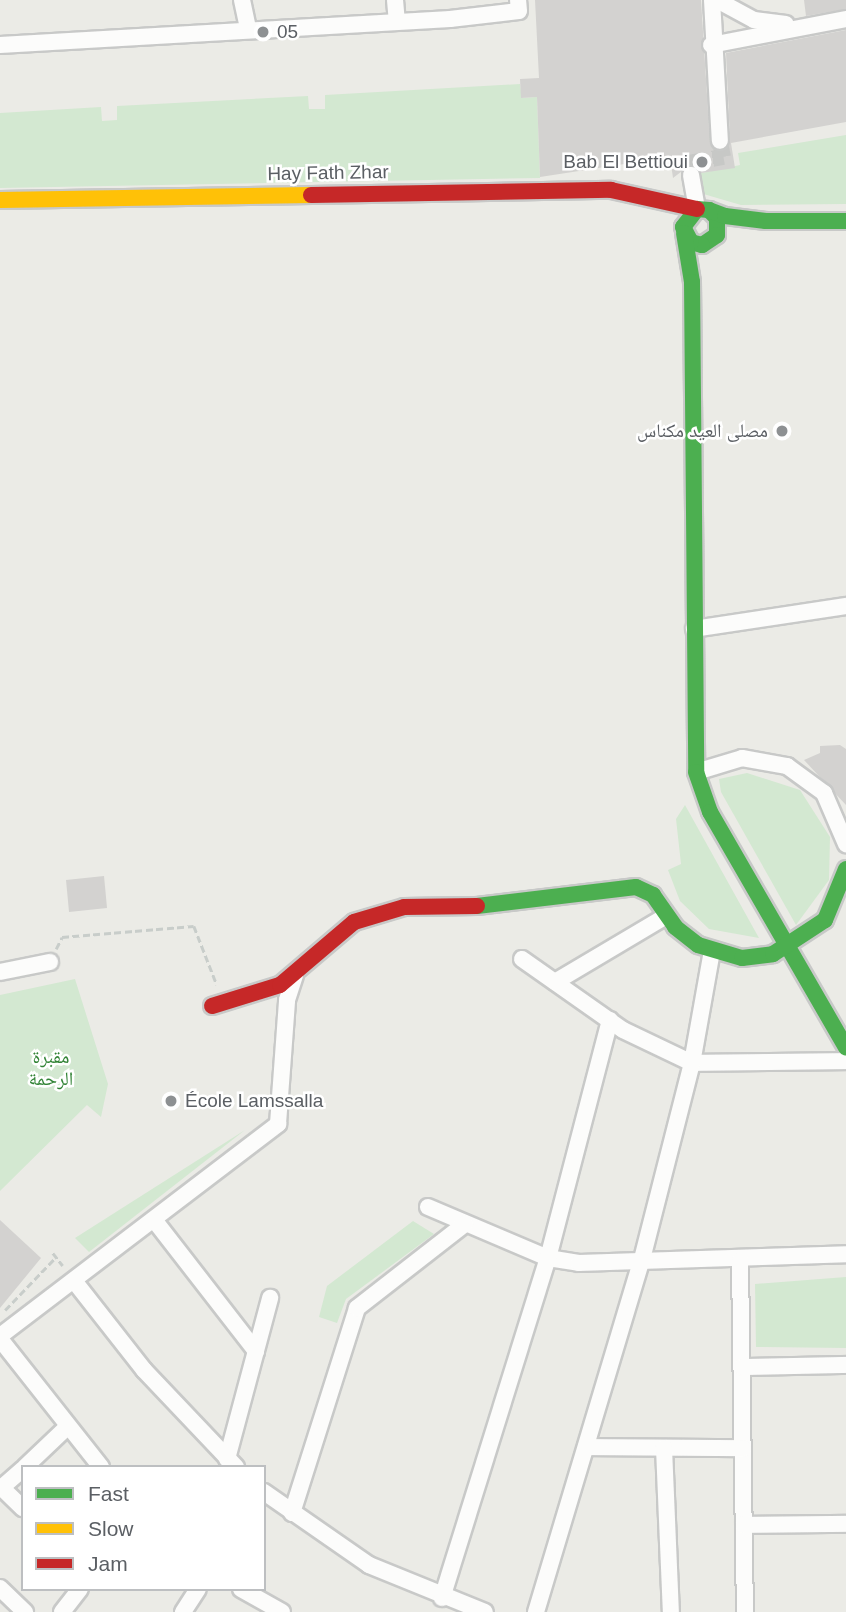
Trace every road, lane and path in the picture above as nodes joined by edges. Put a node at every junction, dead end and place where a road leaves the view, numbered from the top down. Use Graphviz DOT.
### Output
graph roads {
  1 [pos="242,0"];
  2 [pos="395,0"];
  3 [pos="518,0"];
  4 [pos="715,0"];
  5 [pos="846,19"];
  6 [pos="397,21"];
  7 [pos="800,26"];
  8 [pos="248,28"];
  9 [pos="0,45"];
  10 [pos="711,45"];
  11 [pos="720,137"];
  12 [pos="691,175"];
  13 [pos="656,197"];
  14 [pos="0,200"];
  15 [pos="703,209"];
  16 [pos="766,221"];
  17 [pos="846,221"];
  18 [pos="684,231"];
  19 [pos="714,239"];
  20 [pos="692,282"];
  21 [pos="846,606"];
  22 [pos="694,629"];
  23 [pos="696,772"];
  24 [pos="846,844"];
  25 [pos="846,869"];
  26 [pos="666,916"];
  27 [pos="787,949"];
  28 [pos="712,951"];
  29 [pos="522,959"];
  30 [pos="50,962"];
  31 [pos="0,972"];
  32 [pos="296,974"];
  33 [pos="555,982"];
  34 [pos="219,1004"];
  35 [pos="610,1020"];
  36 [pos="846,1048"];
  37 [pos="846,1061"];
  38 [pos="692,1063"];
  39 [pos="428,1207"];
  40 [pos="155,1221"];
  41 [pos="465,1224"];
  42 [pos="846,1254"];
  43 [pos="56,1257"];
  44 [pos="548,1258"];
  45 [pos="740,1261"];
  46 [pos="641,1263"];
  47 [pos="75,1282"];
  48 [pos="270,1298"];
  49 [pos="0,1314"];
  50 [pos="0,1337"];
  51 [pos="256,1352"];
  52 [pos="846,1365"];
  53 [pos="742,1367"];
  54 [pos="66,1429"];
  55 [pos="586,1447"];
  56 [pos="664,1448"];
  57 [pos="743,1448"];
  58 [pos="231,1463"];
  59 [pos="27,1465"];
  60 [pos="99,1465"];
  61 [pos="21,1471"];
  62 [pos="1,1488"];
  63 [pos="266,1495"];
  64 [pos="21,1506"];
  65 [pos="292,1513"];
  66 [pos="846,1524"];
  67 [pos="744,1525"];
  68 [pos="0,1588"];
  69 [pos="78,1591"];
  70 [pos="197,1591"];
  71 [pos="245,1591"];
  72 [pos="442,1598"];
  73 [pos="25,1612"];
  74 [pos="62,1612"];
  75 [pos="183,1612"];
  76 [pos="282,1612"];
  77 [pos="485,1612"];
  78 [pos="536,1612"];
  79 [pos="671,1612"];
  80 [pos="745,1612"];
  1 -- 8 [label="street"];
  2 -- 6 [label="street"];
  3 -- 6 [label="street"];
  4 -- 7 [label="street"];
  4 -- 10 [label="street"];
  5 -- 7 [label="street"];
  6 -- 8 [label="street"];
  7 -- 10 [label="street"];
  8 -- 9 [label="street"];
  10 -- 11 [label="street"];
  12 -- 15 [label="street"];
  13 -- 14 [label="street, Hay Fath Zhar"];
  13 -- 15 [label="street, Hay Fath Zhar"];
  13 -- 18 [label="street"];
  15 -- 16 [label="street, Hay Fath Zhar"];
  15 -- 18 [label="street"];
  15 -- 19 [label="street"];
  16 -- 17 [label="street"];
  16 -- 19 [label="street"];
  18 -- 19 [label="street"];
  18 -- 20 [label="street"];
  19 -- 20 [label="street"];
  20 -- 22 [label="street"];
  21 -- 22 [label="street"];
  22 -- 23 [label="street"];
  23 -- 24 [label="street"];
  23 -- 27 [label="street"];
  25 -- 27 [label="street"];
  26 -- 28 [label="street"];
  26 -- 32 [label="street"];
  26 -- 33 [label="street"];
  27 -- 28 [label="street"];
  27 -- 36 [label="street"];
  28 -- 38 [label="street"];
  29 -- 33 [label="street"];
  30 -- 31 [label="street"];
  30 -- 34 [label="path"];
  32 -- 34 [label="street"];
  32 -- 40 [label="street"];
  33 -- 35 [label="street"];
  35 -- 38 [label="street"];
  35 -- 44 [label="street"];
  37 -- 38 [label="street"];
  38 -- 46 [label="street"];
  39 -- 41 [label="street"];
  40 -- 47 [label="street"];
  40 -- 51 [label="street"];
  41 -- 44 [label="street"];
  41 -- 65 [label="street"];
  42 -- 45 [label="street"];
  43 -- 49 [label="path"];
  44 -- 46 [label="street"];
  44 -- 72 [label="street"];
  45 -- 46 [label="street"];
  45 -- 53 [label="street"];
  46 -- 55 [label="street"];
  47 -- 50 [label="street"];
  47 -- 58 [label="street"];
  48 -- 51 [label="street"];
  50 -- 54 [label="street"];
  51 -- 58 [label="street"];
  52 -- 53 [label="street"];
  53 -- 57 [label="street"];
  54 -- 59 [label="street"];
  54 -- 60 [label="street"];
  55 -- 56 [label="street"];
  55 -- 78 [label="street"];
  56 -- 57 [label="street"];
  56 -- 79 [label="street"];
  57 -- 67 [label="street"];
  61 -- 62 [label="street"];
  62 -- 64 [label="street"];
  63 -- 65 [label="street"];
  65 -- 72 [label="street"];
  66 -- 67 [label="street"];
  67 -- 80 [label="street"];
  68 -- 73 [label="street"];
  69 -- 74 [label="street"];
  70 -- 75 [label="street"];
  71 -- 76 [label="street"];
  72 -- 77 [label="street"];
}
